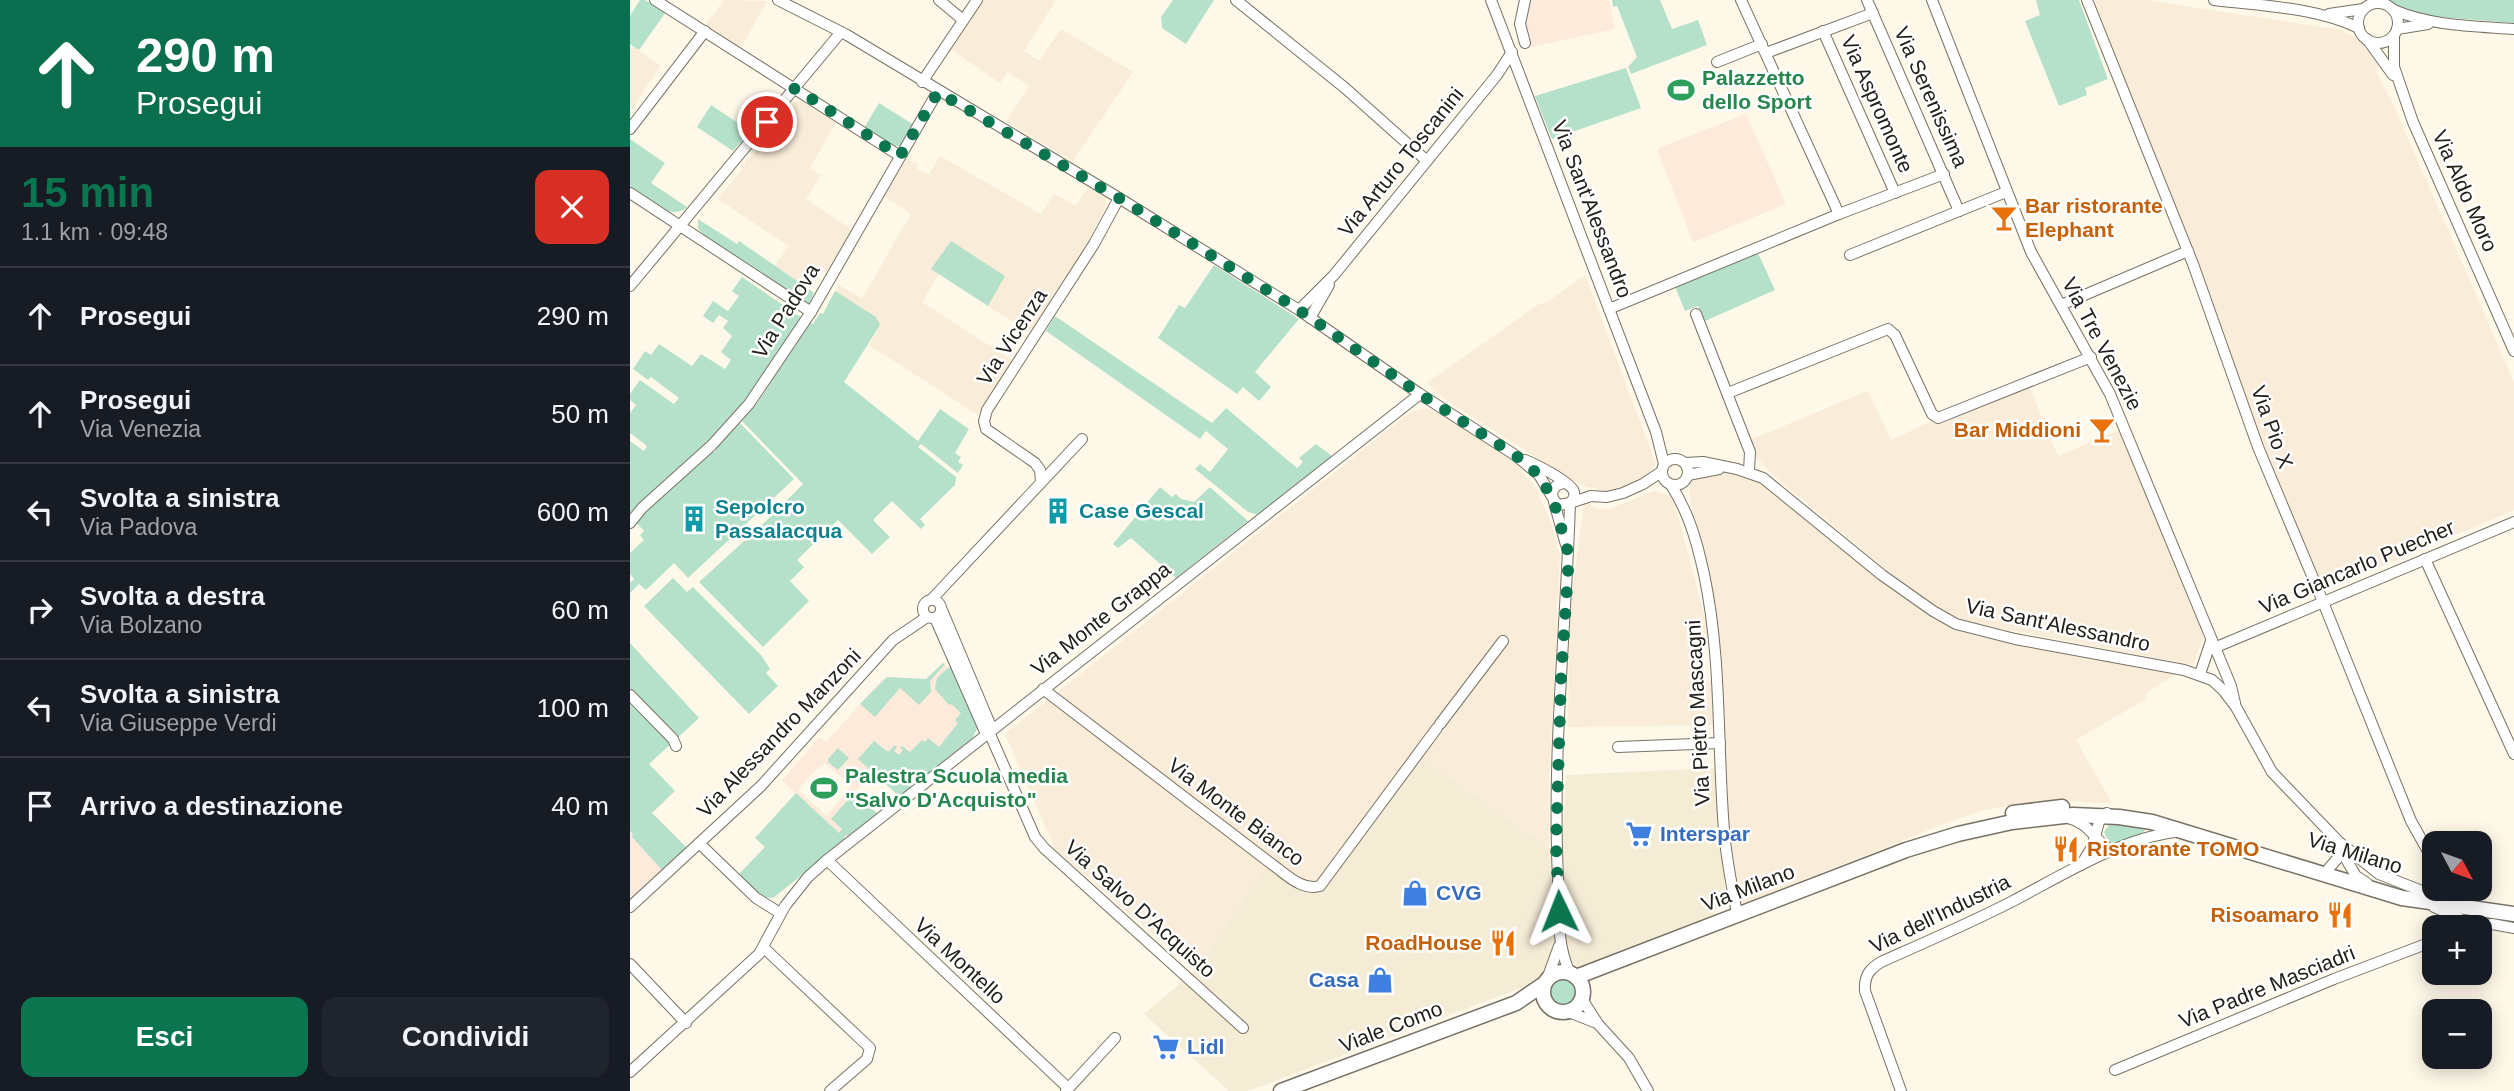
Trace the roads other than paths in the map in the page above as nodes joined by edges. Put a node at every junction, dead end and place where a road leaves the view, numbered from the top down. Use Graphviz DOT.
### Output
graph roads {
  1 [pos="655,0"];
  2 [pos="778,0"];
  3 [pos="939,0"];
  4 [pos="977,0"];
  5 [pos="1236,0"];
  6 [pos="1491,0"];
  7 [pos="1525,0"];
  8 [pos="1741,0"];
  9 [pos="1867,0"];
  10 [pos="1931,0"];
  11 [pos="2087,0"];
  12 [pos="2214,0"];
  13 [pos="2363,9"];
  14 [pos="2394,10"];
  15 [pos="1873,13"];
  16 [pos="2311,13"];
  17 [pos="963,20"];
  18 [pos="2442,23"];
  19 [pos="2359,28"];
  20 [pos="2514,29"];
  21 [pos="705,31"];
  22 [pos="1823,31"];
  23 [pos="841,32"];
  24 [pos="2395,32"];
  25 [pos="2367,39"];
  26 [pos="1525,43"];
  27 [pos="1764,49"];
  28 [pos="1511,52"];
  29 [pos="1717,62"];
  30 [pos="1517,66"];
  31 [pos="1497,75"];
  32 [pos="922,82"];
  33 [pos="2399,84"];
  34 [pos="795,88"];
  35 [pos="938,92"];
  36 [pos="630,129"];
  37 [pos="900,156"];
  38 [pos="1427,161"];
  39 [pos="1944,174"];
  40 [pos="2007,192"];
  41 [pos="630,193"];
  42 [pos="1895,193"];
  43 [pos="1119,198"];
  44 [pos="1959,211"];
  45 [pos="1839,214"];
  46 [pos="681,227"];
  47 [pos="2188,251"];
  48 [pos="1850,255"];
  49 [pos="1335,275"];
  50 [pos="630,286"];
  51 [pos="2061,305"];
  52 [pos="1609,309"];
  53 [pos="1299,310"];
  54 [pos="811,312"];
  55 [pos="1696,314"];
  56 [pos="1310,318"];
  57 [pos="2514,351"];
  58 [pos="2091,357"];
  59 [pos="1420,394"];
  60 [pos="1728,394"];
  61 [pos="1656,432"];
  62 [pos="1082,439"];
  63 [pos="1515,455"];
  64 [pos="1681,461"];
  65 [pos="1737,469"];
  66 [pos="1749,471"];
  67 [pos="1665,475"];
  68 [pos="1686,478"];
  69 [pos="1041,482"];
  70 [pos="1568,484"];
  71 [pos="1591,496"];
  72 [pos="1553,499"];
  73 [pos="1570,503"];
  74 [pos="1687,513"];
  75 [pos="2514,522"];
  76 [pos="630,523"];
  77 [pos="1569,556"];
  78 [pos="2425,559"];
  79 [pos="2322,603"];
  80 [pos="935,609"];
  81 [pos="1503,641"];
  82 [pos="2213,644"];
  83 [pos="2221,661"];
  84 [pos="2203,676"];
  85 [pos="1043,689"];
  86 [pos="630,695"];
  87 [pos="2236,707"];
  88 [pos="989,732"];
  89 [pos="1720,743"];
  90 [pos="676,746"];
  91 [pos="1618,747"];
  92 [pos="2514,754"];
  93 [pos="2057,816"];
  94 [pos="2103,816"];
  95 [pos="2144,816"];
  96 [pos="2181,831"];
  97 [pos="2096,835"];
  98 [pos="2141,840"];
  99 [pos="2422,841"];
  100 [pos="699,843"];
  101 [pos="2339,846"];
  102 [pos="1906,850"];
  103 [pos="2113,851"];
  104 [pos="827,860"];
  105 [pos="2081,866"];
  106 [pos="2329,868"];
  107 [pos="2356,876"];
  108 [pos="2422,890"];
  109 [pos="2422,893"];
  110 [pos="2409,899"];
  111 [pos="2422,899"];
  112 [pos="2448,901"];
  113 [pos="2451,901"];
  114 [pos="630,907"];
  115 [pos="777,911"];
  116 [pos="2494,911"];
  117 [pos="1737,914"];
  118 [pos="2514,914"];
  119 [pos="2460,915"];
  120 [pos="2492,924"];
  121 [pos="2514,928"];
  122 [pos="1560,939"];
  123 [pos="766,944"];
  124 [pos="2422,946"];
  125 [pos="630,964"];
  126 [pos="1606,967"];
  127 [pos="1573,975"];
  128 [pos="1546,981"];
  129 [pos="1583,999"];
  130 [pos="1516,1003"];
  131 [pos="1549,1008"];
  132 [pos="1569,1012"];
  133 [pos="686,1023"];
  134 [pos="1598,1024"];
  135 [pos="1243,1028"];
  136 [pos="1115,1038"];
  137 [pos="2115,1070"];
  138 [pos="630,1072"];
  139 [pos="1067,1090"];
  140 [pos="830,1091"];
  141 [pos="1281,1091"];
  142 [pos="1648,1091"];
  143 [pos="1901,1091"];
  1 -- 21 [label="street"];
  2 -- 23 [label="street"];
  3 -- 17 [label="street"];
  4 -- 17 [label="street"];
  5 -- 38 [label="street"];
  6 -- 28 [label="street, Via Sant'Alessandro"];
  7 -- 26 [label="street"];
  8 -- 27 [label="street"];
  9 -- 15 [label="street, Via Serenissima"];
  10 -- 40 [label="street, Via Tre Venezie"];
  11 -- 47 [label="street, Via Pio X"];
  12 -- 16 [label="street"];
  13 -- 14 [label="street"];
  13 -- 16 [label="street"];
  13 -- 19 [label="street"];
  14 -- 18 [label="street"];
  14 -- 24 [label="street"];
  15 -- 22 [label="street"];
  15 -- 39 [label="street, Via Serenissima"];
  16 -- 19 [label="street"];
  17 -- 32 [label="street"];
  18 -- 20 [label="street"];
  18 -- 24 [label="street"];
  19 -- 25 [label="street"];
  21 -- 34 [label="street"];
  21 -- 36 [label="street"];
  22 -- 27 [label="street"];
  22 -- 42 [label="street, Via Aspromonte"];
  23 -- 32 [label="street"];
  23 -- 34 [label="street"];
  24 -- 25 [label="street"];
  24 -- 33 [label="street, Via Aldo Moro"];
  25 -- 33 [label="street, Via Aldo Moro"];
  27 -- 29 [label="street"];
  27 -- 45 [label="street"];
  28 -- 30 [label="street, Via Sant'Alessandro"];
  28 -- 31 [label="street, Via Arturo Toscanini"];
  30 -- 31 [label="street, Via Arturo Toscanini"];
  30 -- 52 [label="street, Via Sant'Alessandro"];
  31 -- 38 [label="street, Via Arturo Toscanini"];
  32 -- 35 [label="street"];
  33 -- 57 [label="street, Via Aldo Moro"];
  34 -- 37 [label="street"];
  34 -- 46 [label="street"];
  35 -- 37 [label="street, Via Padova"];
  35 -- 43 [label="street"];
  37 -- 54 [label="street, Via Padova"];
  38 -- 49 [label="street, Via Arturo Toscanini"];
  39 -- 42 [label="street"];
  39 -- 44 [label="street, Via Serenissima"];
  40 -- 44 [label="street"];
  40 -- 51 [label="street, Via Tre Venezie"];
  41 -- 46 [label="street"];
  42 -- 45 [label="street"];
  43 -- 53 [label="street"];
  43 -- 69 [label="street, Via Vicenza"];
  44 -- 48 [label="street"];
  45 -- 52 [label="street"];
  46 -- 50 [label="street"];
  46 -- 54 [label="street"];
  47 -- 51 [label="street"];
  47 -- 79 [label="street, Via Pio X"];
  49 -- 53 [label="street"];
  49 -- 56 [label="street"];
  51 -- 58 [label="street, Via Tre Venezie"];
  52 -- 61 [label="street, Via Sant'Alessandro"];
  53 -- 56 [label="street"];
  54 -- 76 [label="street, Via Padova"];
  55 -- 60 [label="street"];
  56 -- 59 [label="street"];
  58 -- 60 [label="street"];
  58 -- 82 [label="street, Via Tre Venezie"];
  59 -- 63 [label="street"];
  59 -- 85 [label="street, Via Monte Grappa"];
  60 -- 66 [label="street"];
  61 -- 64 [label="street, Via Sant'Alessandro"];
  61 -- 67 [label="street, Via Sant'Alessandro"];
  62 -- 69 [label="street, Via Alessandro Manzoni"];
  63 -- 70 [label="street"];
  63 -- 72 [label="street"];
  64 -- 65 [label="street, Via Sant'Alessandro"];
  64 -- 67 [label="street"];
  64 -- 68 [label="street, Via Pietro Mascagni"];
  65 -- 66 [label="street, Via Sant'Alessandro"];
  65 -- 68 [label="street, Via Sant'Alessandro"];
  66 -- 84 [label="street, Via Sant'Alessandro"];
  67 -- 68 [label="street, Via Sant'Alessandro"];
  67 -- 71 [label="street"];
  67 -- 74 [label="street, Via Pietro Mascagni"];
  68 -- 74 [label="street, Via Pietro Mascagni"];
  69 -- 80 [label="street, Via Alessandro Manzoni"];
  70 -- 71 [label="street"];
  70 -- 72 [label="street"];
  70 -- 73 [label="street"];
  71 -- 73 [label="street"];
  72 -- 73 [label="street"];
  72 -- 77 [label="street"];
  73 -- 77 [label="street"];
  74 -- 89 [label="street, Via Pietro Mascagni"];
  75 -- 78 [label="street, Via Giancarlo Puecher"];
  77 -- 122 [label="street"];
  78 -- 79 [label="street, Via Giancarlo Puecher"];
  78 -- 92 [label="street"];
  79 -- 82 [label="street, Via Giancarlo Puecher"];
  79 -- 99 [label="street, Via Pio X"];
  80 -- 88 [label="street, Via Salvo D'Acquisto"];
  80 -- 100 [label="street, Via Alessandro Manzoni"];
  81 -- 85 [label="street, Via Monte Bianco"];
  82 -- 83 [label="street, Via Tre Venezie"];
  82 -- 84 [label="street"];
  83 -- 84 [label="street"];
  83 -- 87 [label="street, Via Tre Venezie"];
  84 -- 87 [label="street"];
  85 -- 88 [label="street, Via Monte Grappa"];
  86 -- 90 [label="street"];
  87 -- 101 [label="street"];
  88 -- 104 [label="street, Via Monte Grappa"];
  88 -- 135 [label="street, Via Salvo D'Acquisto"];
  89 -- 91 [label="street"];
  89 -- 117 [label="street, Via Pietro Mascagni"];
  93 -- 94 [label="main road, Via Milano"];
  93 -- 97 [label="street"];
  93 -- 102 [label="main road, Via Milano"];
  94 -- 95 [label="main road, Via Milano"];
  94 -- 97 [label="street"];
  95 -- 96 [label="main road, Via Milano"];
  95 -- 98 [label="street"];
  95 -- 102 [label="main road, Via Milano"];
  95 -- 106 [label="main road, Via Milano"];
  96 -- 98 [label="street"];
  96 -- 110 [label="main road, Via Milano"];
  97 -- 103 [label="street"];
  97 -- 105 [label="street"];
  98 -- 103 [label="street"];
  100 -- 114 [label="street, Via Alessandro Manzoni"];
  100 -- 115 [label="street"];
  101 -- 106 [label="street"];
  101 -- 107 [label="street"];
  101 -- 108 [label="street"];
  102 -- 117 [label="main road, Via Milano"];
  103 -- 105 [label="street"];
  104 -- 115 [label="street, Via Monte Grappa"];
  104 -- 139 [label="street, Via Montello"];
  105 -- 143 [label="street, Via dell'Industria"];
  106 -- 107 [label="main road, Via Milano"];
  107 -- 109 [label="main road, Via Milano"];
  107 -- 110 [label="street"];
  110 -- 111 [label="street"];
  110 -- 116 [label="main road, Via Milano"];
  112 -- 119 [label="street"];
  113 -- 116 [label="main road, Via Milano"];
  115 -- 123 [label="street"];
  116 -- 118 [label="main road"];
  117 -- 126 [label="main road, Via Milano"];
  120 -- 121 [label="street"];
  122 -- 127 [label="street"];
  122 -- 128 [label="street"];
  123 -- 133 [label="street"];
  123 -- 140 [label="street"];
  124 -- 137 [label="street, Via Padre Masciadri"];
  125 -- 133 [label="street"];
  126 -- 127 [label="main road, Via Milano"];
  126 -- 129 [label="main road"];
  127 -- 128 [label="main road"];
  127 -- 129 [label="main road"];
  128 -- 130 [label="main road, Viale Como"];
  128 -- 131 [label="main road"];
  129 -- 132 [label="main road"];
  129 -- 134 [label="street"];
  130 -- 131 [label="main road"];
  130 -- 141 [label="main road, Viale Como"];
  131 -- 132 [label="main road"];
  132 -- 134 [label="street"];
  133 -- 138 [label="street"];
  134 -- 142 [label="street"];
  136 -- 139 [label="street"];
}
